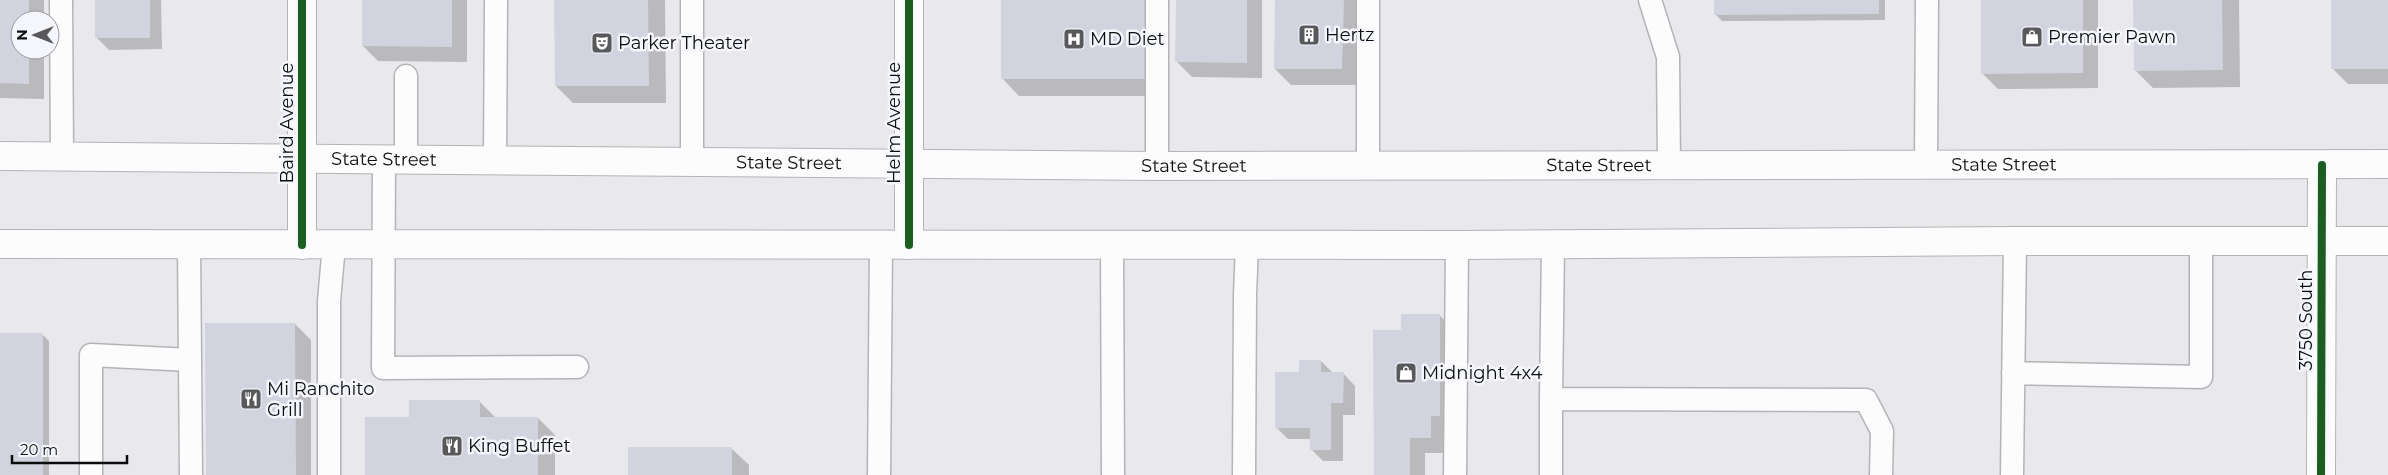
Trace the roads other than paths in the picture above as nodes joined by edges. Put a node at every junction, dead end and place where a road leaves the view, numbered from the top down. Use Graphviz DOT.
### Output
graph roads {
  1 [pos="61,0"];
  2 [pos="302,0"];
  3 [pos="496,0"];
  4 [pos="692,0"];
  5 [pos="908,0"];
  6 [pos="1157,0"];
  7 [pos="1368,0"];
  8 [pos="1650,0"];
  9 [pos="1927,0"];
  10 [pos="406,76"];
  11 [pos="0,156"];
  12 [pos="62,156"];
  13 [pos="302,157"];
  14 [pos="395,158"];
  15 [pos="495,159"];
  16 [pos="692,160"];
  17 [pos="908,162"];
  18 [pos="2388,164"];
  19 [pos="1368,165"];
  20 [pos="1669,165"];
  21 [pos="1926,165"];
  22 [pos="2322,165"];
  23 [pos="1157,166"];
  24 [pos="2321,240"];
  25 [pos="2015,241"];
  26 [pos="2201,241"];
  27 [pos="2388,241"];
  28 [pos="0,244"];
  29 [pos="880,244"];
  30 [pos="1112,244"];
  31 [pos="1553,244"];
  32 [pos="189,245"];
  33 [pos="302,245"];
  34 [pos="334,245"];
  35 [pos="908,245"];
  36 [pos="1247,245"];
  37 [pos="1457,245"];
  38 [pos="382,246"];
  39 [pos="190,360"];
  40 [pos="577,367"];
  41 [pos="2013,373"];
  42 [pos="1551,399"];
  43 [pos="91,475"];
  44 [pos="191,475"];
  45 [pos="329,475"];
  46 [pos="879,475"];
  47 [pos="1113,475"];
  48 [pos="1244,475"];
  49 [pos="1455,475"];
  50 [pos="1551,475"];
  51 [pos="1881,475"];
  52 [pos="2012,475"];
  53 [pos="2321,475"];
  1 -- 12 [label="lane"];
  2 -- 13 [label="main road, Baird Avenue"];
  3 -- 15 [label="lane"];
  4 -- 16 [label="lane"];
  5 -- 17 [label="main road, Helm Avenue"];
  6 -- 23 [label="lane"];
  7 -- 19 [label="lane"];
  8 -- 20 [label="lane"];
  9 -- 21 [label="lane"];
  10 -- 14 [label="lane"];
  11 -- 12 [label="main road, State Street"];
  12 -- 13 [label="main road, State Street"];
  13 -- 14 [label="main road, State Street"];
  13 -- 33 [label="main road, Baird Avenue"];
  14 -- 15 [label="main road, State Street"];
  14 -- 38 [label="lane"];
  15 -- 16 [label="main road, State Street"];
  16 -- 17 [label="main road, State Street"];
  17 -- 23 [label="main road, State Street"];
  17 -- 35 [label="main road, Helm Avenue"];
  18 -- 22 [label="main road, State Street"];
  19 -- 20 [label="main road, State Street"];
  19 -- 23 [label="main road, State Street"];
  20 -- 21 [label="main road, State Street"];
  21 -- 22 [label="main road, State Street"];
  22 -- 24 [label="main road, 3750 South"];
  24 -- 26 [label="main road"];
  24 -- 27 [label="main road"];
  24 -- 53 [label="main road, 3750 South"];
  25 -- 26 [label="main road"];
  25 -- 31 [label="main road"];
  25 -- 41 [label="lane"];
  26 -- 41 [label="lane"];
  28 -- 32 [label="main road"];
  29 -- 35 [label="main road"];
  29 -- 38 [label="main road"];
  29 -- 46 [label="lane"];
  30 -- 35 [label="main road"];
  30 -- 36 [label="main road"];
  30 -- 47 [label="lane"];
  31 -- 37 [label="main road"];
  31 -- 42 [label="lane"];
  32 -- 33 [label="main road"];
  32 -- 39 [label="lane"];
  33 -- 34 [label="main road"];
  34 -- 38 [label="main road"];
  34 -- 45 [label="lane"];
  36 -- 37 [label="main road"];
  36 -- 48 [label="lane"];
  37 -- 49 [label="lane"];
  38 -- 40 [label="lane"];
  39 -- 43 [label="lane"];
  39 -- 44 [label="lane"];
  41 -- 52 [label="lane"];
  42 -- 50 [label="lane"];
  42 -- 51 [label="lane"];
}
